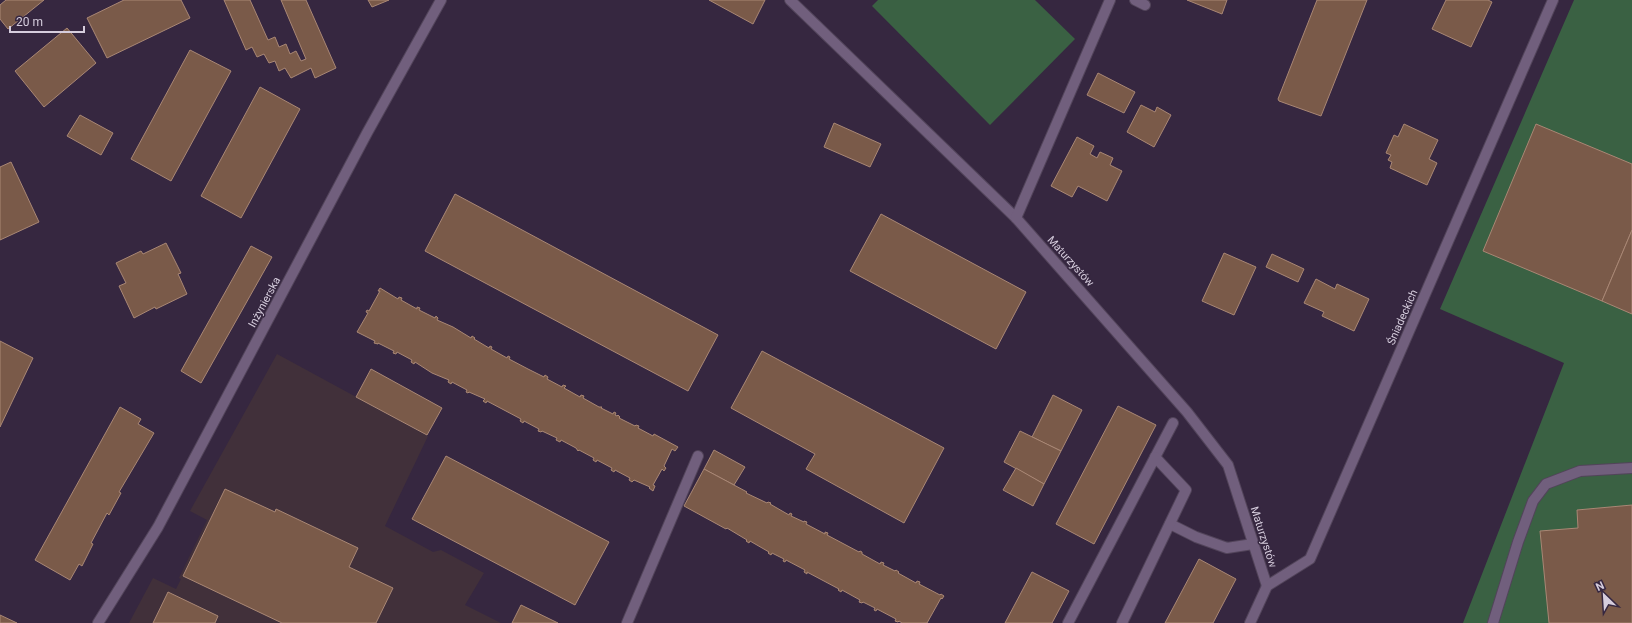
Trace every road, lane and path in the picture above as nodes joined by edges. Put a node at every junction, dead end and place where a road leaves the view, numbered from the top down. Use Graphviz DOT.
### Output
graph roads {
  1 [pos="441,0"];
  2 [pos="790,0"];
  3 [pos="1110,0"];
  4 [pos="1135,0"];
  5 [pos="1553,0"];
  6 [pos="1145,5"];
  7 [pos="1016,218"];
  8 [pos="1173,423"];
  9 [pos="698,456"];
  10 [pos="1155,457"];
  11 [pos="1632,468"];
  12 [pos="1170,524"];
  13 [pos="1253,544"];
  14 [pos="1267,586"];
  15 [pos="103,613"];
  16 [pos="94,623"];
  17 [pos="98,623"];
  18 [pos="627,623"];
  19 [pos="1068,623"];
  20 [pos="1122,623"];
  21 [pos="1250,623"];
  22 [pos="1493,623"];
  1 -- 15 [label="street, Inżynierska"];
  2 -- 7 [label="street, Maturzystów"];
  3 -- 7 [label="street"];
  4 -- 6 [label="street"];
  5 -- 14 [label="street, Śniadeckich"];
  7 -- 13 [label="street, Maturzystów"];
  8 -- 10 [label="street"];
  9 -- 18 [label="street"];
  10 -- 12 [label="street"];
  10 -- 19 [label="street"];
  11 -- 22 [label="street"];
  12 -- 13 [label="street"];
  12 -- 20 [label="street"];
  13 -- 14 [label="street, Maturzystów"];
  14 -- 21 [label="street"];
  15 -- 16 [label="street, Inżynierska"];
  15 -- 17 [label="street, Inżynierska"];
}
